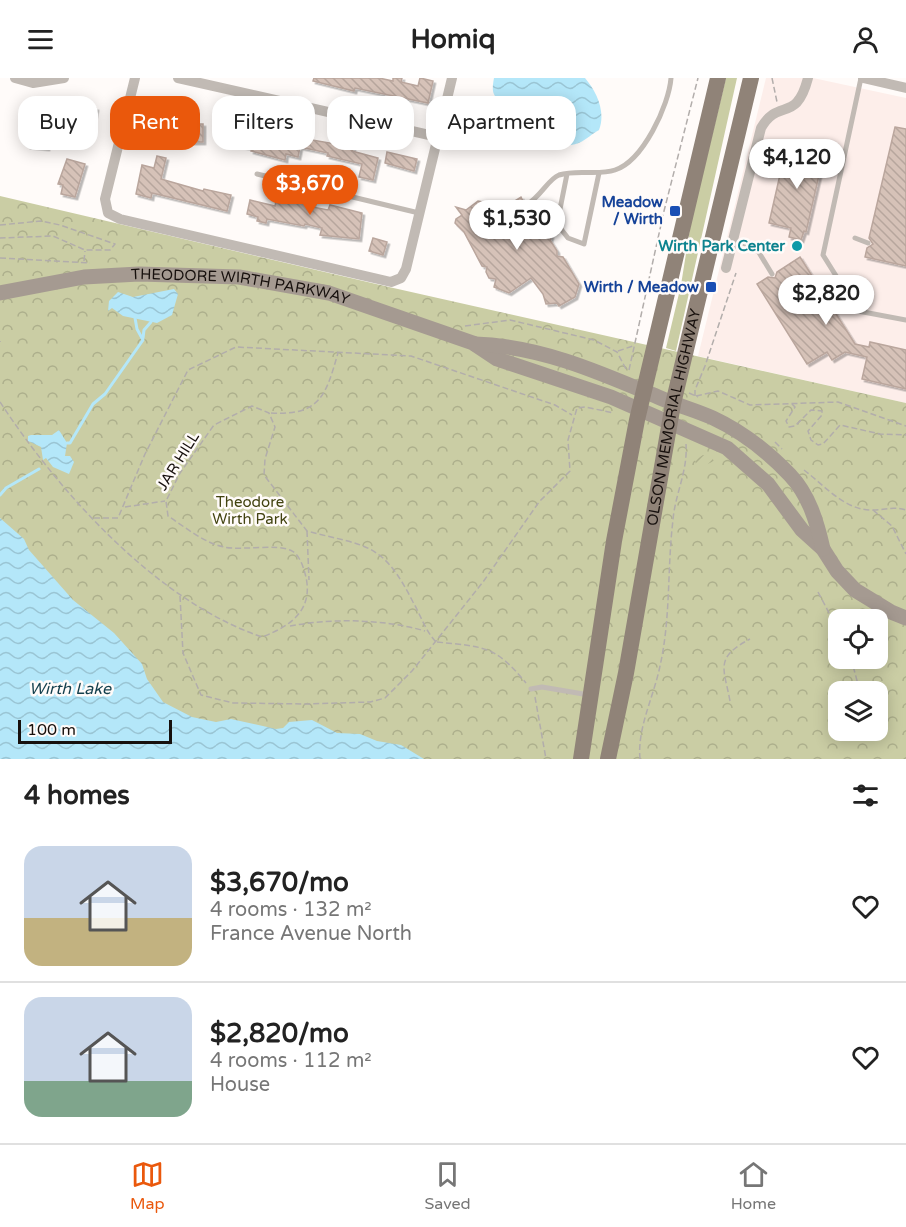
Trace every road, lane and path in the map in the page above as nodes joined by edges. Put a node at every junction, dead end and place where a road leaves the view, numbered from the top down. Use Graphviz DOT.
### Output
graph roads {
  1 [pos="15,78"];
  2 [pos="64,78"];
  3 [pos="135,78"];
  4 [pos="178,78"];
  5 [pos="452,78"];
  6 [pos="671,78"];
  7 [pos="698,78"];
  8 [pos="718,78"];
  9 [pos="751,78"];
  10 [pos="772,78"];
  11 [pos="808,78"];
  12 [pos="862,78"];
  13 [pos="906,88"];
  14 [pos="448,96"];
  15 [pos="780,111"];
  16 [pos="426,134"];
  17 [pos="435,150"];
  18 [pos="599,173"];
  19 [pos="257,174"];
  20 [pos="567,174"];
  21 [pos="525,206"];
  22 [pos="664,211"];
  23 [pos="419,213"];
  24 [pos="672,213"];
  25 [pos="0,225"];
  26 [pos="0,238"];
  27 [pos="855,238"];
  28 [pos="733,241"];
  29 [pos="868,243"];
  30 [pos="85,250"];
  31 [pos="84,263"];
  32 [pos="726,268"];
  33 [pos="772,274"];
  34 [pos="0,293"];
  35 [pos="906,320"];
  36 [pos="473,344"];
  37 [pos="635,345"];
  38 [pos="338,352"];
  39 [pos="617,352"];
  40 [pos="646,385"];
  41 [pos="675,396"];
  42 [pos="0,402"];
  43 [pos="792,403"];
  44 [pos="640,409"];
  45 [pos="269,412"];
  46 [pos="620,415"];
  47 [pos="573,416"];
  48 [pos="670,421"];
  49 [pos="906,426"];
  50 [pos="906,435"];
  51 [pos="685,440"];
  52 [pos="802,469"];
  53 [pos="166,501"];
  54 [pos="124,507"];
  55 [pos="873,510"];
  56 [pos="906,510"];
  57 [pos="93,518"];
  58 [pos="307,531"];
  59 [pos="823,549"];
  60 [pos="906,554"];
  61 [pos="309,584"];
  62 [pos="818,592"];
  63 [pos="180,596"];
  64 [pos="829,609"];
  65 [pos="906,618"];
  66 [pos="289,626"];
  67 [pos="426,632"];
  68 [pos="750,639"];
  69 [pos="436,642"];
  70 [pos="531,689"];
  71 [pos="590,695"];
  72 [pos="730,701"];
  73 [pos="546,759"];
  74 [pos="581,759"];
  75 [pos="608,759"];
  76 [pos="640,759"];
  1 -- 2 [label="street"];
  3 -- 23 [label="street"];
  4 -- 16 [label="street"];
  5 -- 14 [label="street"];
  6 -- 18 [label="lane"];
  7 -- 22 [label="path"];
  8 -- 40 [label="main road, OLSON MEMORIAL HIGHWAY"];
  9 -- 41 [label="main road, OLSON MEMORIAL HIGHWAY"];
  10 -- 15 [label="path"];
  11 -- 15 [label="street"];
  12 -- 13 [label="street"];
  12 -- 35 [label="lane"];
  15 -- 28 [label="street"];
  17 -- 23 [label="street"];
  18 -- 20 [label="lane"];
  18 -- 20 [label="lane"];
  19 -- 23 [label="lane"];
  20 -- 21 [label="lane"];
  22 -- 24 [label="path"];
  22 -- 37 [label="path"];
  25 -- 30 [label="path"];
  26 -- 30 [label="path"];
  27 -- 29 [label="lane"];
  28 -- 32 [label="street"];
  28 -- 33 [label="lane"];
  30 -- 31 [label="path"];
  34 -- 36 [label="street, THEODORE WIRTH PARKWAY"];
  36 -- 40 [label="street, THEODORE WIRTH PARKWAY"];
  36 -- 44 [label="street, THEODORE WIRTH PARKWAY"];
  37 -- 39 [label="path"];
  37 -- 40 [label="path"];
  38 -- 45 [label="path, JAR HILL"];
  38 -- 47 [label="path"];
  38 -- 54 [label="path"];
  40 -- 41 [label="street, THEODORE WIRTH PARKWAY"];
  40 -- 44 [label="main road, OLSON MEMORIAL HIGHWAY"];
  41 -- 43 [label="path"];
  41 -- 48 [label="main road, OLSON MEMORIAL HIGHWAY"];
  41 -- 59 [label="street, THEODORE WIRTH PARKWAY"];
  42 -- 57 [label="path"];
  43 -- 49 [label="path"];
  43 -- 50 [label="path"];
  44 -- 48 [label="street, THEODORE WIRTH PARKWAY"];
  44 -- 71 [label="main road, OLSON MEMORIAL HIGHWAY"];
  45 -- 53 [label="path, JAR HILL"];
  45 -- 58 [label="path"];
  46 -- 47 [label="path"];
  47 -- 69 [label="path"];
  48 -- 59 [label="street, THEODORE WIRTH PARKWAY"];
  48 -- 75 [label="main road, OLSON MEMORIAL HIGHWAY"];
  51 -- 76 [label="path"];
  52 -- 55 [label="path"];
  53 -- 54 [label="path"];
  53 -- 61 [label="path, JAR HILL"];
  54 -- 57 [label="path"];
  55 -- 56 [label="path"];
  55 -- 60 [label="path"];
  57 -- 63 [label="path"];
  58 -- 61 [label="path"];
  58 -- 67 [label="path"];
  59 -- 65 [label="street, THEODORE WIRTH PARKWAY"];
  61 -- 66 [label="path"];
  62 -- 64 [label="path"];
  63 -- 66 [label="path"];
  63 -- 69 [label="path"];
  66 -- 67 [label="path"];
  67 -- 69 [label="path"];
  68 -- 72 [label="path"];
  69 -- 70 [label="path"];
  70 -- 71 [label="lane"];
  70 -- 73 [label="path"];
  71 -- 74 [label="main road, OLSON MEMORIAL HIGHWAY"];
}
